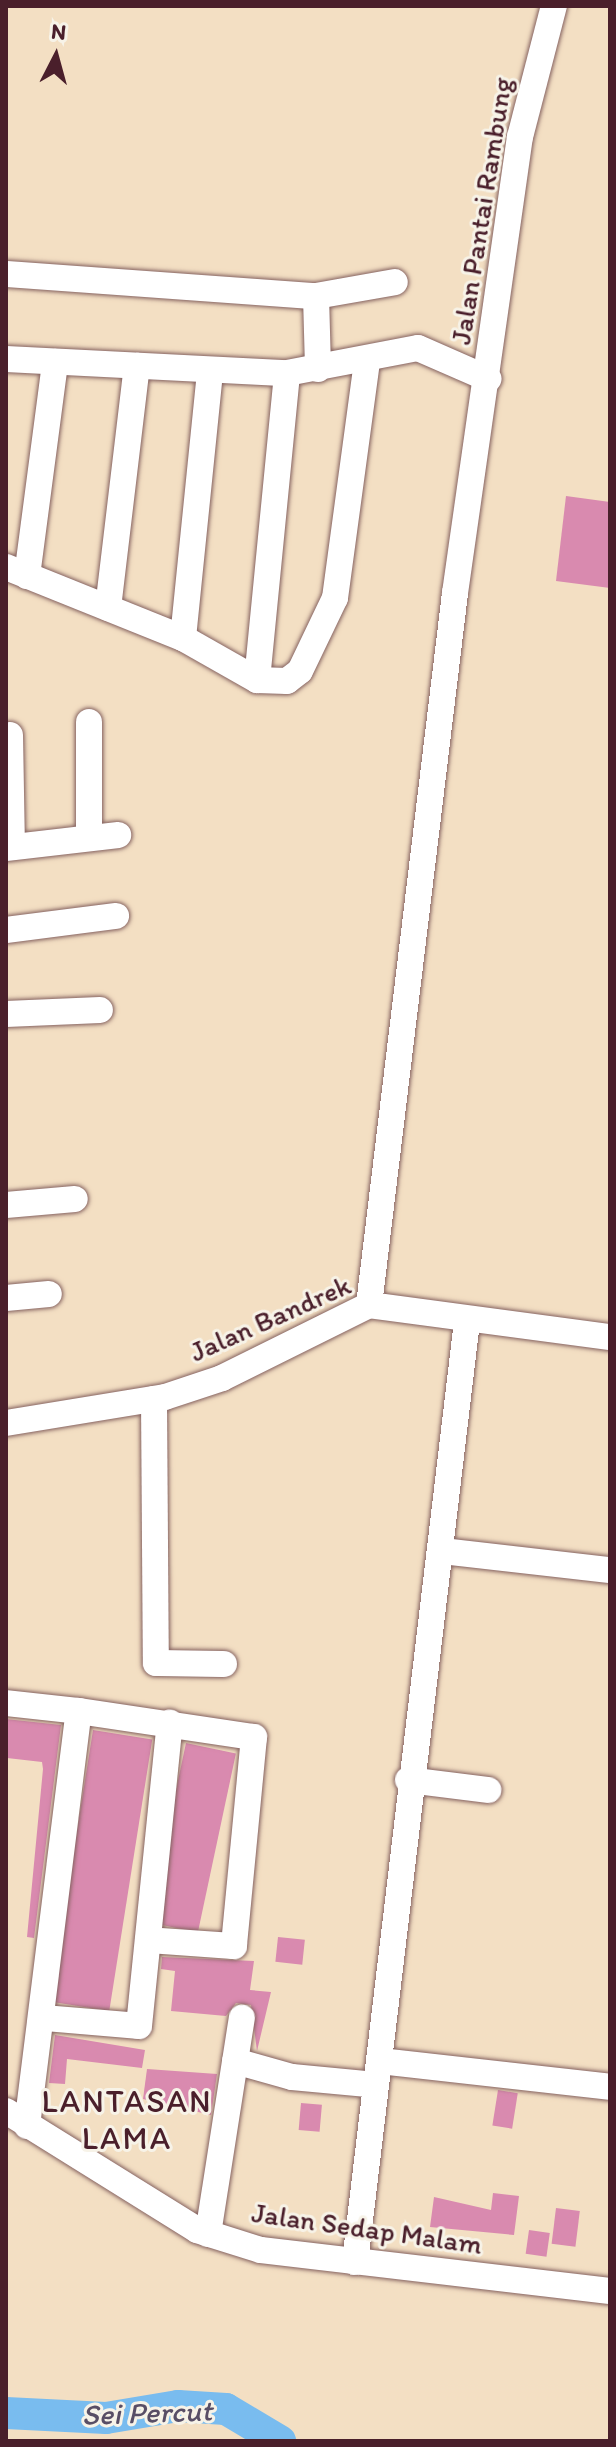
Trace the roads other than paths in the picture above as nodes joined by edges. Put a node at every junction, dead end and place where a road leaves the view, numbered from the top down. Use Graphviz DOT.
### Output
graph roads {
  1 [pos="554,6"];
  2 [pos="6,274"];
  3 [pos="395,282"];
  4 [pos="316,296"];
  5 [pos="6,359"];
  6 [pos="55,362"];
  7 [pos="367,362"];
  8 [pos="137,366"];
  9 [pos="318,369"];
  10 [pos="210,370"];
  11 [pos="287,373"];
  12 [pos="489,379"];
  13 [pos="17,572"];
  14 [pos="108,608"];
  15 [pos="183,638"];
  16 [pos="257,680"];
  17 [pos="89,722"];
  18 [pos="10,735"];
  19 [pos="118,835"];
  20 [pos="89,838"];
  21 [pos="9,847"];
  22 [pos="116,916"];
  23 [pos="6,930"];
  24 [pos="100,1010"];
  25 [pos="6,1014"];
  26 [pos="75,1199"];
  27 [pos="6,1205"];
  28 [pos="49,1294"];
  29 [pos="6,1298"];
  30 [pos="369,1305"];
  31 [pos="467,1321"];
  32 [pos="610,1337"];
  33 [pos="154,1399"];
  34 [pos="6,1423"];
  35 [pos="442,1551"];
  36 [pos="610,1570"];
  37 [pos="224,1664"];
  38 [pos="6,1703"];
  39 [pos="79,1711"];
  40 [pos="170,1723"];
  41 [pos="408,1780"];
  42 [pos="488,1790"];
  43 [pos="148,1940"];
  44 [pos="44,2018"];
  45 [pos="242,2018"];
  46 [pos="235,2061"];
  47 [pos="378,2073"];
  48 [pos="610,2087"];
  49 [pos="17,2118"];
  50 [pos="208,2234"];
  51 [pos="355,2262"];
  52 [pos="610,2291"];
  1 -- 12 [label="street, Jalan Pantai Rambung"];
  2 -- 4 [label="street"];
  3 -- 4 [label="street"];
  4 -- 9 [label="street"];
  5 -- 6 [label="street"];
  6 -- 8 [label="street"];
  6 -- 13 [label="street"];
  7 -- 9 [label="street"];
  7 -- 12 [label="street"];
  7 -- 16 [label="street"];
  8 -- 10 [label="street"];
  8 -- 14 [label="street"];
  9 -- 11 [label="street"];
  10 -- 11 [label="street"];
  10 -- 15 [label="street"];
  11 -- 16 [label="street"];
  12 -- 30 [label="street, Jalan Pantai Rambung"];
  13 -- 14 [label="street"];
  14 -- 15 [label="street"];
  15 -- 16 [label="street"];
  17 -- 20 [label="street"];
  18 -- 21 [label="street"];
  19 -- 20 [label="street"];
  20 -- 21 [label="street"];
  22 -- 23 [label="street"];
  24 -- 25 [label="street"];
  26 -- 27 [label="street"];
  28 -- 29 [label="street"];
  30 -- 31 [label="street, Jalan Bandrek"];
  30 -- 33 [label="street, Jalan Bandrek"];
  31 -- 32 [label="street, Jalan Bandrek"];
  31 -- 35 [label="street"];
  33 -- 34 [label="street, Jalan Bandrek"];
  33 -- 37 [label="street"];
  35 -- 36 [label="street"];
  35 -- 41 [label="street"];
  38 -- 39 [label="street"];
  39 -- 40 [label="street"];
  39 -- 44 [label="street"];
  40 -- 43 [label="street"];
  40 -- 43 [label="street"];
  41 -- 42 [label="street"];
  41 -- 47 [label="street"];
  43 -- 44 [label="street"];
  44 -- 49 [label="street"];
  45 -- 46 [label="street"];
  46 -- 47 [label="street"];
  46 -- 50 [label="street"];
  47 -- 48 [label="street"];
  47 -- 51 [label="street"];
  49 -- 50 [label="street, Jalan Sedap Malam"];
  50 -- 51 [label="street, Jalan Sedap Malam"];
  51 -- 52 [label="street, Jalan Sedap Malam"];
}
